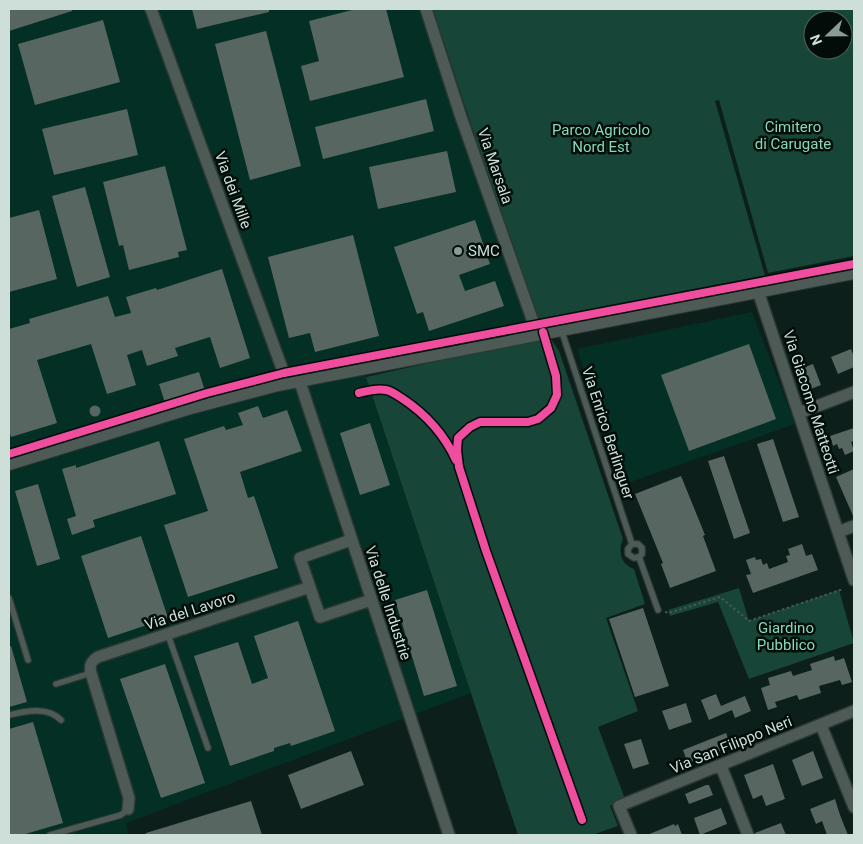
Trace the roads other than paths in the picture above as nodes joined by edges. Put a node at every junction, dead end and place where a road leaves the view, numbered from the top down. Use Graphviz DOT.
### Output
graph roads {
  1 [pos="151,9"];
  2 [pos="426,9"];
  3 [pos="854,272"];
  4 [pos="758,291"];
  5 [pos="561,329"];
  6 [pos="538,333"];
  7 [pos="293,381"];
  8 [pos="854,392"];
  9 [pos="799,413"];
  10 [pos="9,462"];
  11 [pos="854,526"];
  12 [pos="838,532"];
  13 [pos="351,540"];
  14 [pos="632,544"];
  15 [pos="639,557"];
  16 [pos="854,580"];
  17 [pos="310,587"];
  18 [pos="9,598"];
  19 [pos="371,600"];
  20 [pos="658,610"];
  21 [pos="168,635"];
  22 [pos="28,660"];
  23 [pos="91,673"];
  24 [pos="56,684"];
  25 [pos="854,711"];
  26 [pos="9,715"];
  27 [pos="61,720"];
  28 [pos="821,725"];
  29 [pos="208,748"];
  30 [pos="721,766"];
  31 [pos="854,808"];
  32 [pos="128,809"];
  33 [pos="50,835"];
  34 [pos="449,835"];
  35 [pos="631,835"];
  36 [pos="748,835"];
  1 -- 7 [label="street, Via dei Mille"];
  2 -- 6 [label="street, Via Marsala"];
  3 -- 4 [label="street"];
  4 -- 5 [label="street"];
  4 -- 9 [label="street, Via Giacomo Matteotti"];
  5 -- 6 [label="street"];
  5 -- 14 [label="lane, Via Enrico Berlinguer"];
  6 -- 7 [label="street"];
  7 -- 10 [label="street"];
  7 -- 13 [label="street, Via delle Industrie"];
  8 -- 9 [label="street"];
  9 -- 12 [label="street, Via Giacomo Matteotti"];
  11 -- 12 [label="street"];
  12 -- 16 [label="street, Via Giacomo Matteotti"];
  13 -- 17 [label="street"];
  13 -- 19 [label="street, Via delle Industrie"];
  14 -- 15 [label="lane, Via Enrico Berlinguer"];
  14 -- 15 [label="lane, Via Enrico Berlinguer"];
  15 -- 20 [label="lane, Via Enrico Berlinguer"];
  17 -- 19 [label="street"];
  17 -- 21 [label="street, Via del Lavoro"];
  18 -- 22 [label="lane"];
  19 -- 34 [label="street, Via delle Industrie"];
  21 -- 23 [label="street, Via del Lavoro"];
  21 -- 29 [label="lane"];
  23 -- 24 [label="lane"];
  23 -- 32 [label="street"];
  25 -- 28 [label="street, Via San Filippo Neri"];
  26 -- 27 [label="lane"];
  28 -- 30 [label="street, Via San Filippo Neri"];
  28 -- 31 [label="street"];
  30 -- 35 [label="street, Via San Filippo Neri"];
  30 -- 36 [label="street"];
  32 -- 33 [label="lane"];
}
